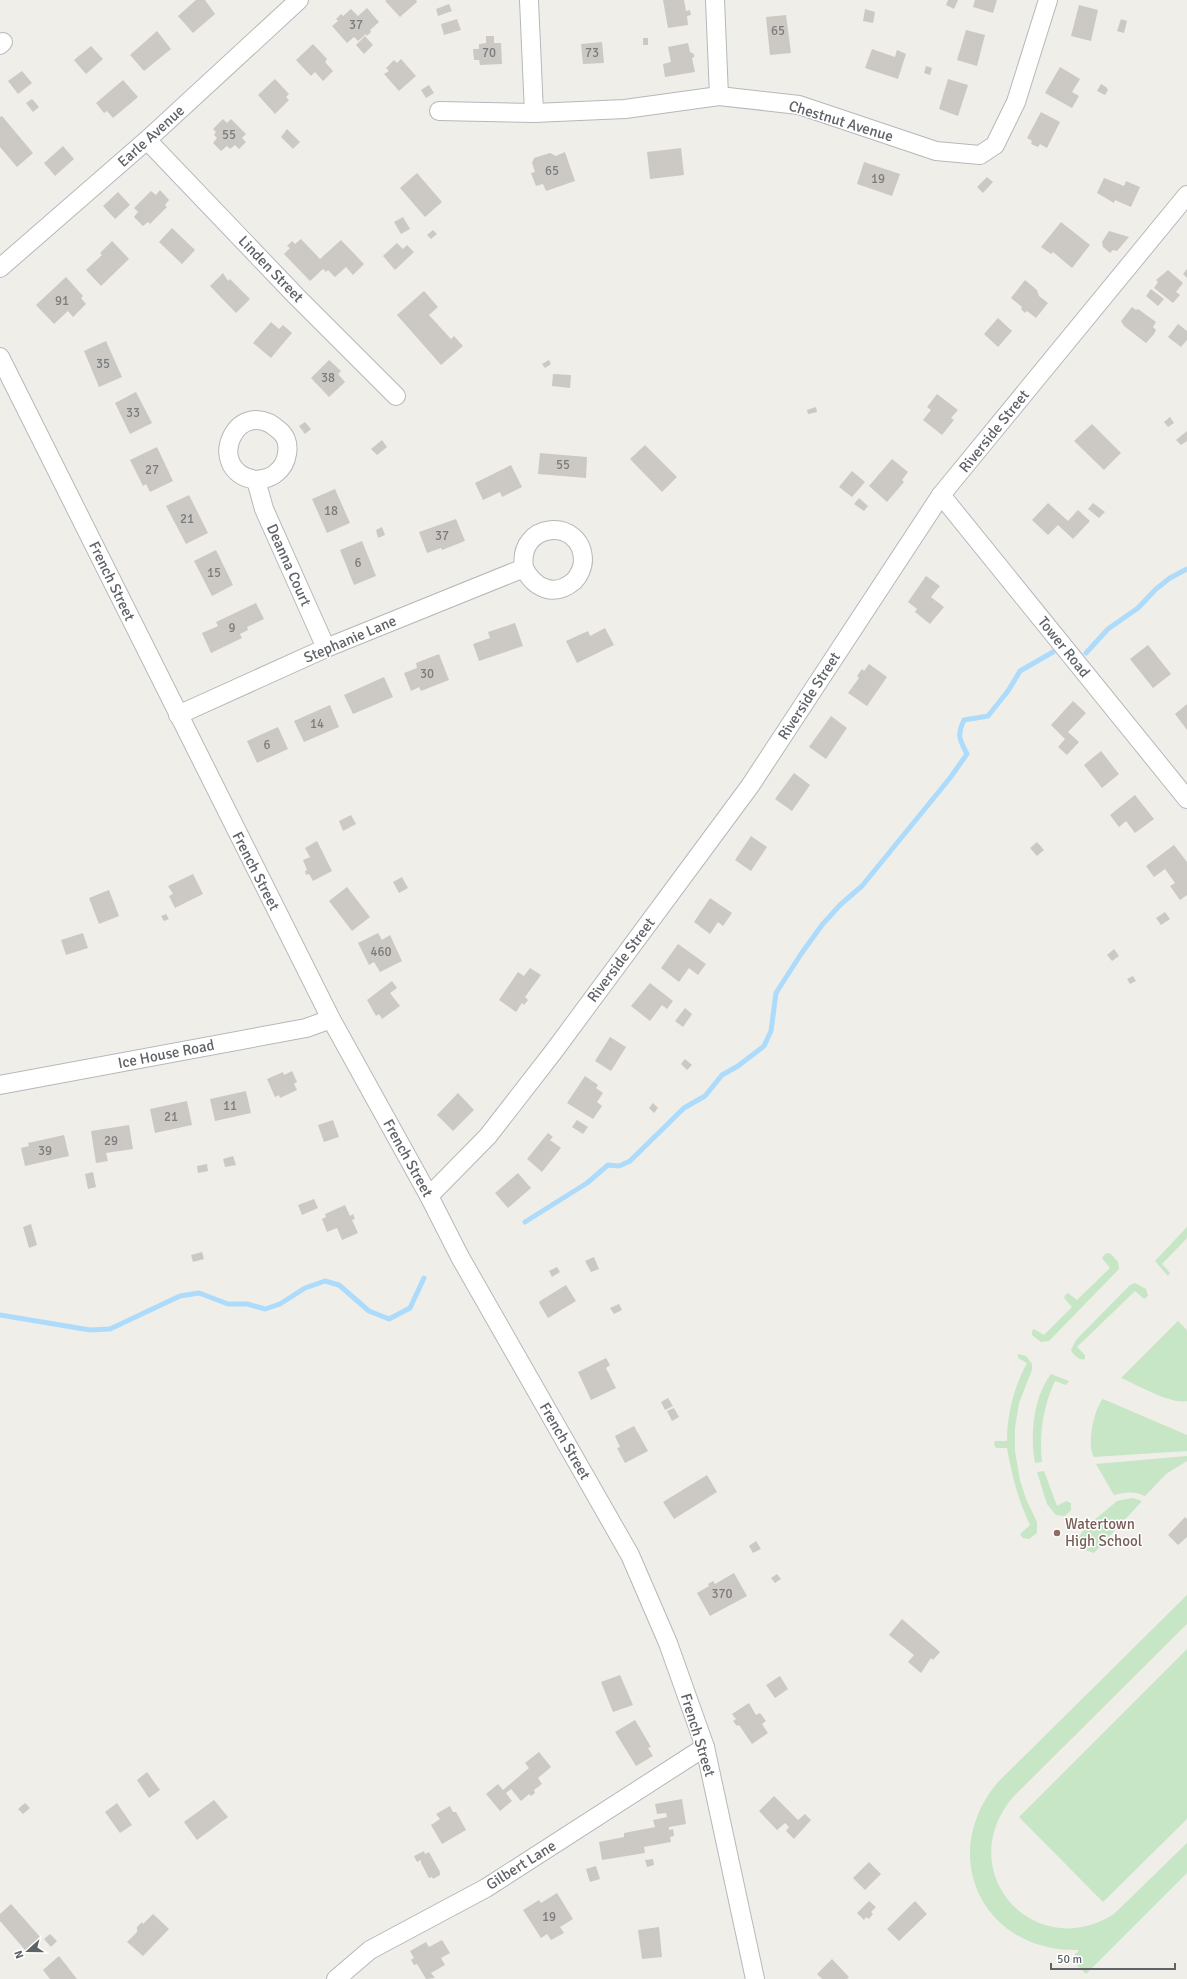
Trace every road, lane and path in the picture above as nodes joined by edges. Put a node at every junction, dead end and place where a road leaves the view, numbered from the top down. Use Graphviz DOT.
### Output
graph roads {
  1 [pos="299,0"];
  2 [pos="529,0"];
  3 [pos="714,0"];
  4 [pos="1048,0"];
  5 [pos="719,96"];
  6 [pos="439,111"];
  7 [pos="534,113"];
  8 [pos="147,140"];
  9 [pos="1187,195"];
  10 [pos="0,268"];
  11 [pos="0,356"];
  12 [pos="396,396"];
  13 [pos="256,480"];
  14 [pos="941,495"];
  15 [pos="524,568"];
  16 [pos="326,648"];
  17 [pos="178,715"];
  18 [pos="1187,800"];
  19 [pos="331,1019"];
  20 [pos="0,1085"];
  21 [pos="429,1196"];
  22 [pos="705,1747"];
  23 [pos="336,1979"];
  24 [pos="755,1979"];
  1 -- 8 [label="street, Earle Avenue"];
  2 -- 7 [label="street"];
  3 -- 5 [label="street"];
  4 -- 5 [label="street, Chestnut Avenue"];
  5 -- 7 [label="street, Chestnut Avenue"];
  6 -- 7 [label="street, Chestnut Avenue"];
  8 -- 10 [label="street, Earle Avenue"];
  8 -- 12 [label="street, Linden Street"];
  9 -- 14 [label="street, Riverside Street"];
  11 -- 17 [label="street, French Street"];
  13 -- 16 [label="street, Deanna Court"];
  14 -- 18 [label="street, Tower Road"];
  14 -- 21 [label="street, Riverside Street"];
  15 -- 16 [label="street, Stephanie Lane"];
  16 -- 17 [label="street, Stephanie Lane"];
  17 -- 19 [label="street, French Street"];
  19 -- 20 [label="street, Ice House Road"];
  19 -- 21 [label="street, French Street"];
  21 -- 22 [label="street, French Street"];
  22 -- 23 [label="street, Gilbert Lane"];
  22 -- 24 [label="street, French Street"];
}
